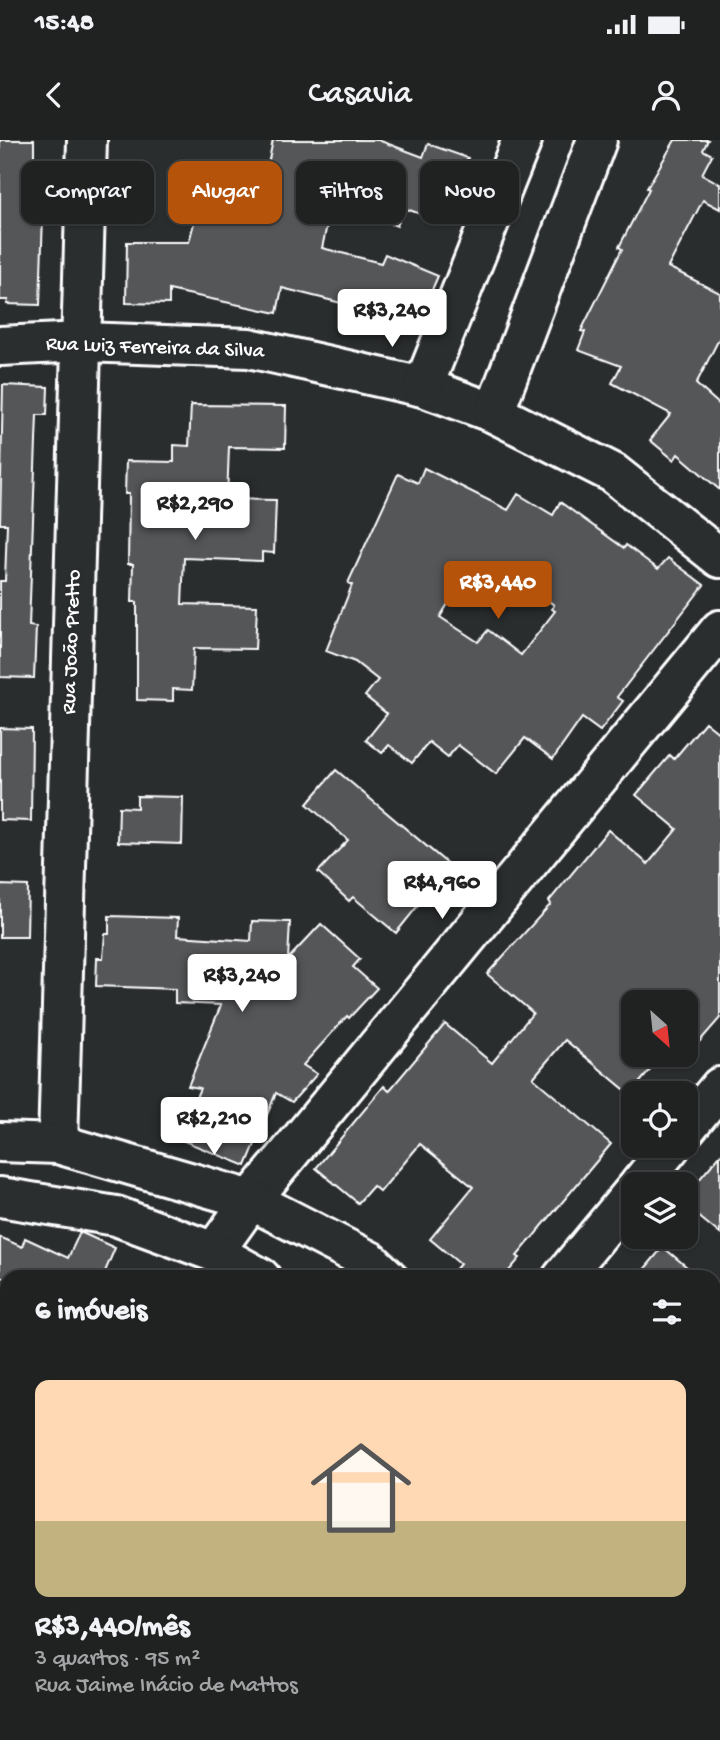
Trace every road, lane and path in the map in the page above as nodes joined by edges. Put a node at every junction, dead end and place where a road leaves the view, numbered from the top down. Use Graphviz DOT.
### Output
graph roads {
  1 [pos="87,140"];
  2 [pos="522,140"];
  3 [pos="597,140"];
  4 [pos="82,342"];
  5 [pos="0,346"];
  6 [pos="423,387"];
  7 [pos="494,413"];
  8 [pos="720,558"];
  9 [pos="720,630"];
  10 [pos="720,1087"];
  11 [pos="698,1114"];
  12 [pos="0,1142"];
  13 [pos="58,1144"];
  14 [pos="661,1158"];
  15 [pos="650,1172"];
  16 [pos="0,1197"];
  17 [pos="251,1200"];
  18 [pos="621,1207"];
  19 [pos="214,1252"];
  20 [pos="247,1270"];
  21 [pos="380,1270"];
  22 [pos="569,1270"];
  1 -- 4 [label="street, Rua João Pretto"];
  2 -- 6 [label="street"];
  3 -- 7 [label="street"];
  4 -- 5 [label="street, Rua Luiz Ferreira da Silva"];
  4 -- 6 [label="street, Rua Luiz Ferreira da Silva"];
  4 -- 13 [label="street, Rua João Pretto"];
  6 -- 7 [label="street, Rua Luiz Ferreira da Silva"];
  7 -- 8 [label="street, Rua Luiz Ferreira da Silva"];
  9 -- 17 [label="street"];
  10 -- 11 [label="street"];
  12 -- 13 [label="street"];
  13 -- 17 [label="street"];
  14 -- 15 [label="street"];
  16 -- 19 [label="street"];
  17 -- 19 [label="street"];
  17 -- 21 [label="street"];
  18 -- 22 [label="street"];
  19 -- 20 [label="street"];
}
